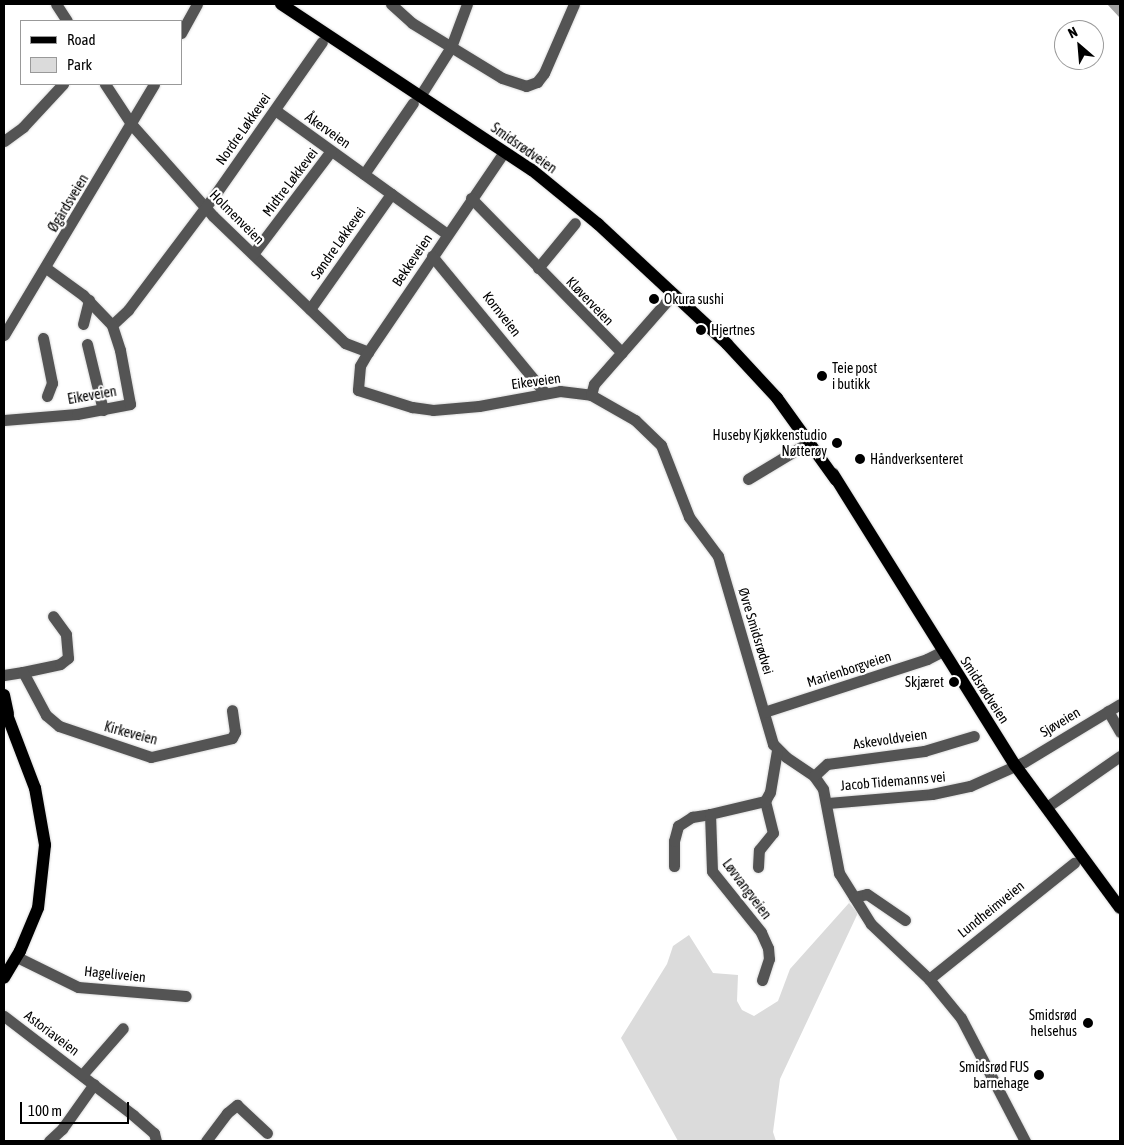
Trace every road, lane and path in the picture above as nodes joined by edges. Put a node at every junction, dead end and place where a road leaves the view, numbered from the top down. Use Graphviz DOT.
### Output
graph roads {
  1 [pos="56,4"];
  2 [pos="197,4"];
  3 [pos="281,4"];
  4 [pos="391,4"];
  5 [pos="467,4"];
  6 [pos="574,4"];
  7 [pos="66,20"];
  8 [pos="182,31"];
  9 [pos="322,42"];
  10 [pos="451,47"];
  11 [pos="63,85"];
  12 [pos="106,85"];
  13 [pos="153,85"];
  14 [pos="416,99"];
  15 [pos="275,110"];
  16 [pos="132,125"];
  17 [pos="4,141"];
  18 [pos="332,151"];
  19 [pos="504,152"];
  20 [pos="364,174"];
  21 [pos="391,194"];
  22 [pos="471,198"];
  23 [pos="204,207"];
  24 [pos="575,223"];
  25 [pos="447,234"];
  26 [pos="253,254"];
  27 [pos="432,256"];
  28 [pos="46,268"];
  29 [pos="538,268"];
  30 [pos="673,294"];
  31 [pos="89,300"];
  32 [pos="310,309"];
  33 [pos="83,324"];
  34 [pos="112,325"];
  35 [pos="4,335"];
  36 [pos="43,338"];
  37 [pos="87,344"];
  38 [pos="368,352"];
  39 [pos="622,353"];
  40 [pos="358,390"];
  41 [pos="545,393"];
  42 [pos="591,395"];
  43 [pos="47,396"];
  44 [pos="103,410"];
  45 [pos="4,420"];
  46 [pos="801,446"];
  47 [pos="748,479"];
  48 [pos="53,616"];
  49 [pos="942,651"];
  50 [pos="23,672"];
  51 [pos="4,675"];
  52 [pos="4,695"];
  53 [pos="1120,704"];
  54 [pos="232,710"];
  55 [pos="1108,711"];
  56 [pos="6,712"];
  57 [pos="764,712"];
  58 [pos="1120,732"];
  59 [pos="974,736"];
  60 [pos="777,750"];
  61 [pos="1120,756"];
  62 [pos="1015,765"];
  63 [pos="814,776"];
  64 [pos="765,801"];
  65 [pos="828,803"];
  66 [pos="1051,804"];
  67 [pos="710,814"];
  68 [pos="1074,863"];
  69 [pos="674,866"];
  70 [pos="758,867"];
  71 [pos="854,897"];
  72 [pos="1120,908"];
  73 [pos="905,920"];
  74 [pos="17,957"];
  75 [pos="4,978"];
  76 [pos="928,979"];
  77 [pos="762,980"];
  78 [pos="186,996"];
  79 [pos="4,1016"];
  80 [pos="123,1028"];
  81 [pos="82,1075"];
  82 [pos="94,1084"];
  83 [pos="267,1133"];
  84 [pos="50,1141"];
  85 [pos="156,1141"];
  86 [pos="206,1141"];
  87 [pos="1024,1141"];
  1 -- 7 [label="street"];
  2 -- 8 [label="street"];
  3 -- 14 [label="main road, Smidsrødveien"];
  4 -- 10 [label="street"];
  5 -- 10 [label="street"];
  6 -- 10 [label="street"];
  9 -- 15 [label="street, Nordre Løkkevei"];
  10 -- 14 [label="street"];
  11 -- 17 [label="street"];
  12 -- 16 [label="street, Holmenveien"];
  13 -- 16 [label="street, Øgårdsveien"];
  14 -- 19 [label="main road, Smidsrødveien"];
  14 -- 20 [label="street"];
  15 -- 18 [label="street, Åkerveien"];
  15 -- 23 [label="street, Nordre Løkkevei"];
  16 -- 23 [label="street, Holmenveien"];
  16 -- 28 [label="street, Øgårdsveien"];
  18 -- 20 [label="street, Åkerveien"];
  18 -- 26 [label="street, Midtre Løkkevei"];
  19 -- 22 [label="street, Bekkeveien"];
  19 -- 30 [label="main road, Smidsrødveien"];
  20 -- 21 [label="street, Åkerveien"];
  21 -- 25 [label="street, Åkerveien"];
  21 -- 32 [label="street, Søndre Løkkevei"];
  22 -- 25 [label="street, Bekkeveien"];
  22 -- 29 [label="street, Kløverveien"];
  23 -- 26 [label="street, Holmenveien"];
  23 -- 34 [label="street, Nordre Løkkevei"];
  24 -- 29 [label="street"];
  25 -- 27 [label="street, Bekkeveien"];
  26 -- 32 [label="street, Holmenveien"];
  27 -- 38 [label="street, Bekkeveien"];
  27 -- 41 [label="street, Kornveien"];
  28 -- 31 [label="street, Eikeveien"];
  28 -- 35 [label="street, Øgårdsveien"];
  29 -- 39 [label="street, Kløverveien"];
  30 -- 39 [label="street"];
  30 -- 49 [label="main road, Smidsrødveien"];
  31 -- 33 [label="street"];
  31 -- 34 [label="street, Eikeveien"];
  32 -- 38 [label="street, Holmenveien"];
  34 -- 44 [label="street, Eikeveien"];
  36 -- 43 [label="street"];
  37 -- 44 [label="street"];
  38 -- 40 [label="street, Bekkeveien"];
  39 -- 42 [label="street"];
  40 -- 41 [label="street, Eikeveien"];
  41 -- 42 [label="street, Eikeveien"];
  42 -- 57 [label="street, Øvre Smidsrødvei"];
  44 -- 45 [label="street, Eikeveien"];
  46 -- 47 [label="street"];
  48 -- 50 [label="street"];
  49 -- 57 [label="street, Marienborgveien"];
  49 -- 62 [label="main road, Smidsrødveien"];
  50 -- 51 [label="street"];
  50 -- 54 [label="street, Kirkeveien"];
  52 -- 56 [label="main road"];
  53 -- 55 [label="street, Sjøveien"];
  55 -- 58 [label="street"];
  55 -- 62 [label="street, Sjøveien"];
  56 -- 74 [label="main road"];
  57 -- 60 [label="street, Øvre Smidsrødvei"];
  59 -- 63 [label="street, Askevoldveien"];
  60 -- 63 [label="street"];
  60 -- 64 [label="street"];
  61 -- 66 [label="street"];
  62 -- 65 [label="street, Jacob Tidemanns vei"];
  62 -- 72 [label="main road, Smidsrødveien"];
  63 -- 65 [label="street"];
  64 -- 67 [label="street"];
  64 -- 70 [label="street, Løvvangveien"];
  65 -- 71 [label="street"];
  67 -- 69 [label="street"];
  67 -- 77 [label="street, Løvvangveien"];
  68 -- 76 [label="street, Lundheimveien"];
  71 -- 73 [label="street"];
  71 -- 76 [label="street"];
  74 -- 75 [label="main road"];
  74 -- 78 [label="street, Hageliveien"];
  76 -- 87 [label="street"];
  79 -- 81 [label="street, Astoriaveien"];
  80 -- 81 [label="street, Astoriaveien"];
  81 -- 82 [label="street, Astoriaveien"];
  82 -- 84 [label="street"];
  82 -- 85 [label="street, Astoriaveien"];
  83 -- 86 [label="street"];
}
